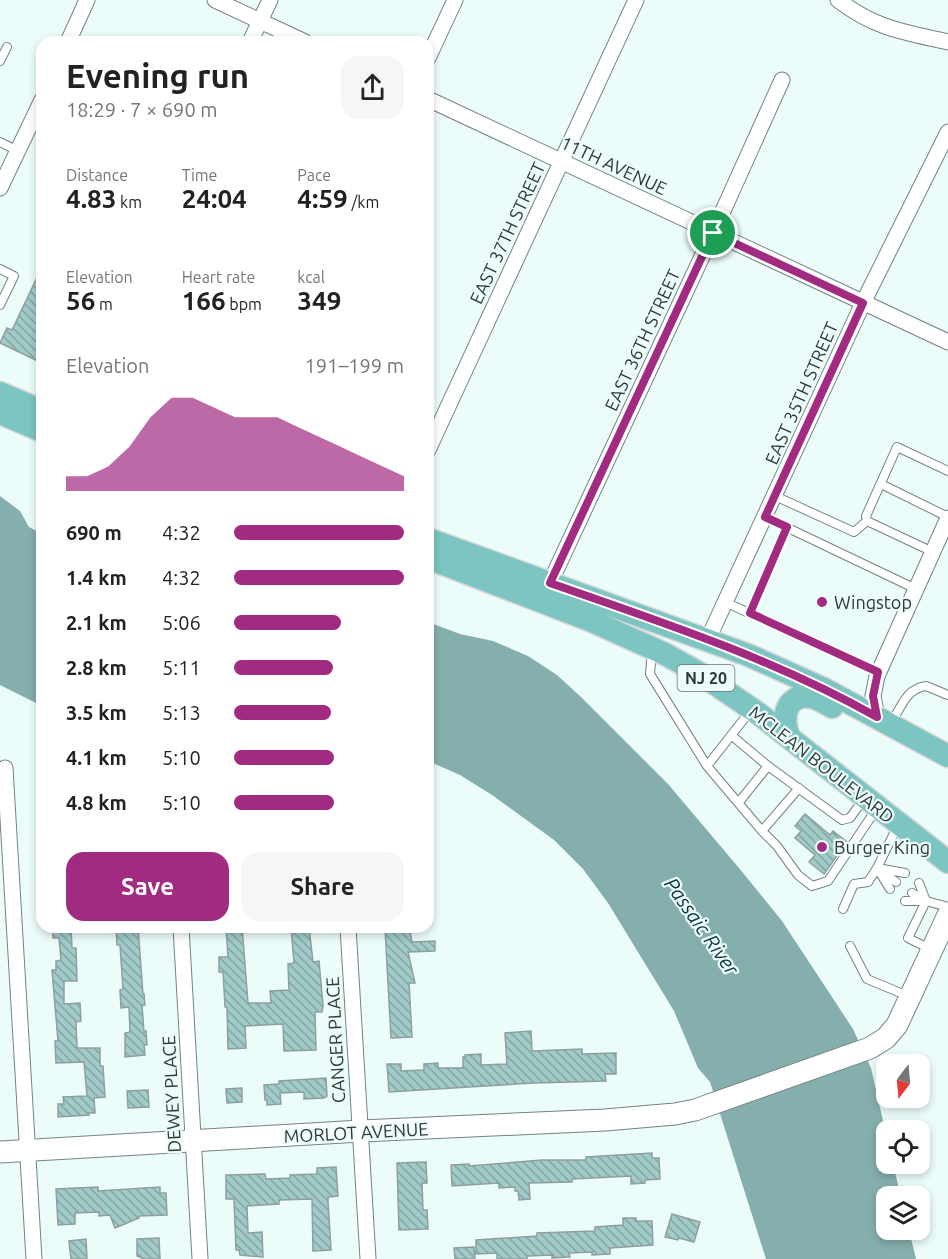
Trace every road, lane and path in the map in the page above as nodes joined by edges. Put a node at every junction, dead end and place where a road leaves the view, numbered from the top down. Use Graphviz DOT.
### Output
graph roads {
  1 [pos="87,0"];
  2 [pos="215,0"];
  3 [pos="270,0"];
  4 [pos="455,0"];
  5 [pos="636,0"];
  6 [pos="838,0"];
  7 [pos="260,21"];
  8 [pos="71,36"];
  9 [pos="253,36"];
  10 [pos="292,36"];
  11 [pos="948,42"];
  12 [pos="434,45"];
  13 [pos="7,47"];
  14 [pos="0,61"];
  15 [pos="782,80"];
  16 [pos="434,102"];
  17 [pos="36,112"];
  18 [pos="948,132"];
  19 [pos="0,142"];
  20 [pos="18,151"];
  21 [pos="561,162"];
  22 [pos="0,188"];
  23 [pos="713,233"];
  24 [pos="0,269"];
  25 [pos="863,303"];
  26 [pos="0,305"];
  27 [pos="948,342"];
  28 [pos="0,393"];
  29 [pos="36,408"];
  30 [pos="0,413"];
  31 [pos="36,429"];
  32 [pos="434,437"];
  33 [pos="948,471"];
  34 [pos="881,484"];
  35 [pos="775,496"];
  36 [pos="765,517"];
  37 [pos="948,517"];
  38 [pos="867,520"];
  39 [pos="787,527"];
  40 [pos="434,541"];
  41 [pos="933,552"];
  42 [pos="434,560"];
  43 [pos="550,583"];
  44 [pos="916,589"];
  45 [pos="725,602"];
  46 [pos="750,613"];
  47 [pos="708,639"];
  48 [pos="652,649"];
  49 [pos="878,672"];
  50 [pos="948,695"];
  51 [pos="752,709"];
  52 [pos="884,721"];
  53 [pos="731,735"];
  54 [pos="790,738"];
  55 [pos="948,756"];
  56 [pos="707,766"];
  57 [pos="768,766"];
  58 [pos="948,767"];
  59 [pos="5,768"];
  60 [pos="799,788"];
  61 [pos="739,802"];
  62 [pos="872,802"];
  63 [pos="899,824"];
  64 [pos="762,831"];
  65 [pos="948,862"];
  66 [pos="877,868"];
  67 [pos="905,873"];
  68 [pos="896,882"];
  69 [pos="919,883"];
  70 [pos="891,889"];
  71 [pos="912,893"];
  72 [pos="905,901"];
  73 [pos="926,901"];
  74 [pos="948,907"];
  75 [pos="843,909"];
  76 [pos="948,915"];
  77 [pos="181,933"];
  78 [pos="348,933"];
  79 [pos="939,943"];
  80 [pos="850,946"];
  81 [pos="910,997"];
  82 [pos="360,1131"];
  83 [pos="193,1141"];
  84 [pos="27,1151"];
  85 [pos="0,1152"];
  86 [pos="34,1259"];
  87 [pos="200,1259"];
  88 [pos="368,1259"];
  1 -- 8 [label="street"];
  2 -- 7 [label="street"];
  3 -- 7 [label="street"];
  4 -- 12 [label="street"];
  5 -- 21 [label="street, EAST 37TH STREET"];
  6 -- 11 [label="street"];
  7 -- 9 [label="street"];
  7 -- 10 [label="street"];
  13 -- 14 [label="lane"];
  15 -- 23 [label="street, EAST 36TH STREET"];
  16 -- 21 [label="street, 11TH AVENUE"];
  17 -- 20 [label="street"];
  18 -- 25 [label="street, EAST 35TH STREET"];
  19 -- 20 [label="lane"];
  20 -- 22 [label="street"];
  21 -- 23 [label="street, 11TH AVENUE"];
  21 -- 32 [label="street, EAST 37TH STREET"];
  23 -- 25 [label="street, 11TH AVENUE"];
  23 -- 43 [label="street, EAST 36TH STREET"];
  24 -- 26 [label="lane"];
  25 -- 27 [label="street, 11TH AVENUE"];
  25 -- 35 [label="street, EAST 35TH STREET"];
  28 -- 29 [label="main road"];
  30 -- 31 [label="main road"];
  33 -- 34 [label="lane"];
  34 -- 37 [label="lane"];
  34 -- 38 [label="lane"];
  35 -- 36 [label="street, EAST 35TH STREET"];
  35 -- 38 [label="lane"];
  36 -- 39 [label="lane"];
  36 -- 45 [label="street, EAST 35TH STREET"];
  37 -- 41 [label="street"];
  38 -- 41 [label="lane"];
  39 -- 44 [label="lane"];
  39 -- 46 [label="lane"];
  40 -- 43 [label="main road, NJ 20"];
  41 -- 44 [label="street"];
  42 -- 48 [label="main road, MCLEAN BOULEVARD / NJ 20"];
  43 -- 47 [label="main road, NJ 20"];
  44 -- 49 [label="street"];
  45 -- 46 [label="lane"];
  45 -- 47 [label="street, EAST 35TH STREET"];
  46 -- 49 [label="lane"];
  47 -- 52 [label="main road, NJ 20"];
  48 -- 51 [label="main road, MCLEAN BOULEVARD / NJ 20"];
  48 -- 56 [label="lane"];
  49 -- 52 [label="street"];
  50 -- 52 [label="lane"];
  51 -- 53 [label="lane"];
  51 -- 54 [label="main road, MCLEAN BOULEVARD / NJ 20"];
  52 -- 55 [label="main road, NJ 20"];
  53 -- 56 [label="lane"];
  53 -- 57 [label="lane"];
  54 -- 58 [label="main road"];
  54 -- 62 [label="main road, MCLEAN BOULEVARD / NJ 20"];
  56 -- 61 [label="lane"];
  57 -- 60 [label="lane"];
  57 -- 61 [label="lane"];
  59 -- 84 [label="street"];
  60 -- 62 [label="lane"];
  60 -- 64 [label="lane"];
  61 -- 64 [label="lane"];
  62 -- 63 [label="main road, MCLEAN BOULEVARD / NJ 20"];
  62 -- 64 [label="lane"];
  63 -- 65 [label="main road, MCLEAN BOULEVARD / NJ 20"];
  63 -- 66 [label="lane"];
  66 -- 67 [label="lane"];
  66 -- 68 [label="lane"];
  66 -- 70 [label="lane"];
  66 -- 75 [label="lane"];
  69 -- 73 [label="lane"];
  71 -- 73 [label="lane"];
  72 -- 73 [label="lane"];
  73 -- 74 [label="lane"];
  73 -- 79 [label="lane"];
  76 -- 79 [label="main road, MORLOT AVENUE"];
  77 -- 83 [label="street, DEWEY PLACE"];
  78 -- 82 [label="street, CANGER PLACE"];
  79 -- 81 [label="main road, MORLOT AVENUE"];
  80 -- 81 [label="lane"];
  81 -- 82 [label="main road, MORLOT AVENUE"];
  82 -- 83 [label="main road, MORLOT AVENUE"];
  82 -- 88 [label="street, CANGER PLACE"];
  83 -- 84 [label="main road, MORLOT AVENUE"];
  83 -- 87 [label="street, DEWEY PLACE"];
  84 -- 85 [label="main road, MORLOT AVENUE"];
  84 -- 86 [label="street"];
}
